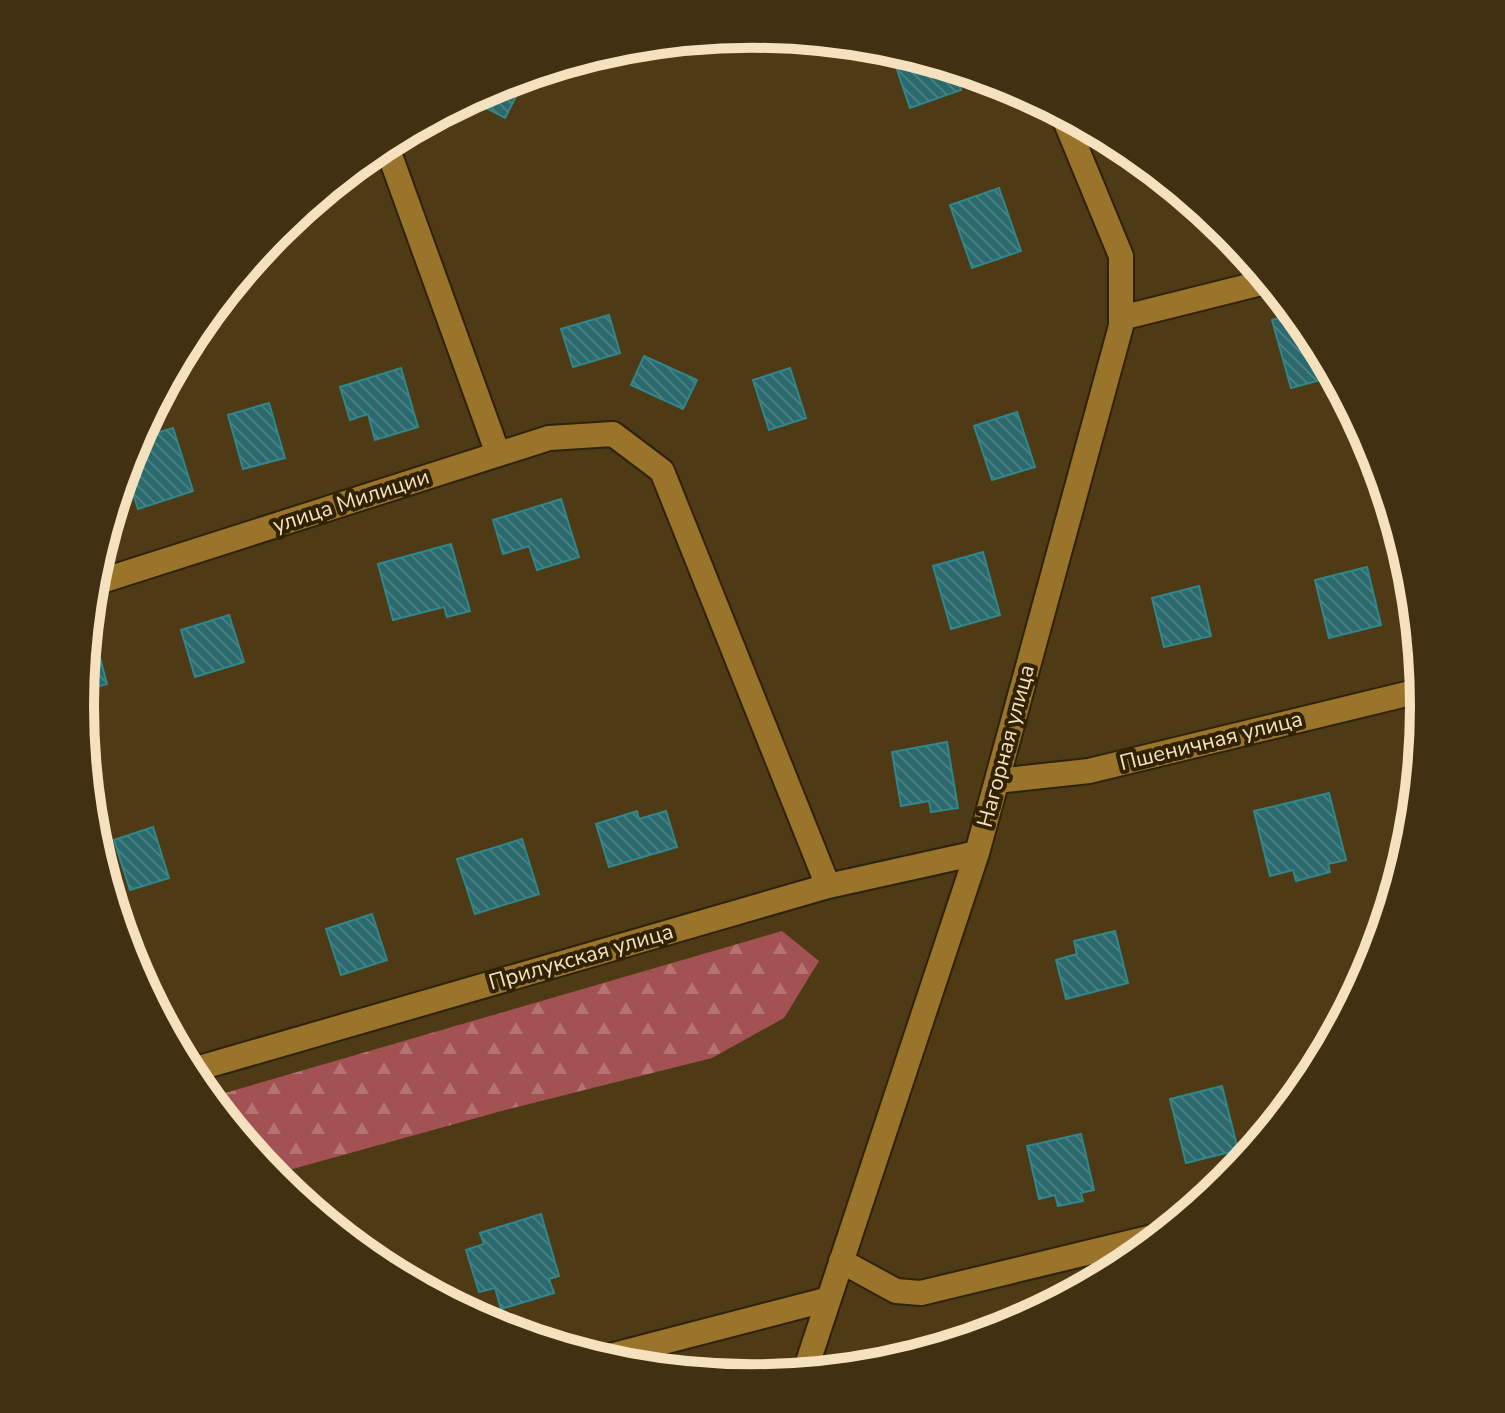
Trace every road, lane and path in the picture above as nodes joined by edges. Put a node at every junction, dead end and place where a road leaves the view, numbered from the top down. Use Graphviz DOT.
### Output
graph roads {
  1 [pos="1069,129"];
  2 [pos="391,157"];
  3 [pos="1257,284"];
  4 [pos="1121,318"];
  5 [pos="498,454"];
  6 [pos="107,579"];
  7 [pos="1411,693"];
  8 [pos="997,781"];
  9 [pos="977,853"];
  10 [pos="828,886"];
  11 [pos="202,1067"];
  12 [pos="1136,1241"];
  13 [pos="841,1261"];
  14 [pos="829,1299"];
  15 [pos="625,1352"];
  16 [pos="808,1363"];
  1 -- 4 [label="street, Нагорная улица"];
  2 -- 5 [label="street"];
  3 -- 4 [label="street"];
  4 -- 8 [label="street, Нагорная улица"];
  5 -- 6 [label="street, улица Милиции"];
  5 -- 10 [label="street, улица Милиции"];
  7 -- 8 [label="street, Пшеничная улица"];
  8 -- 9 [label="street, Нагорная улица"];
  9 -- 10 [label="street, Прилукская улица"];
  9 -- 13 [label="street, Нагорная улица"];
  10 -- 11 [label="street, Прилукская улица"];
  12 -- 13 [label="street"];
  13 -- 14 [label="street, Нагорная улица"];
  14 -- 15 [label="street"];
  14 -- 16 [label="street, Нагорная улица"];
}
